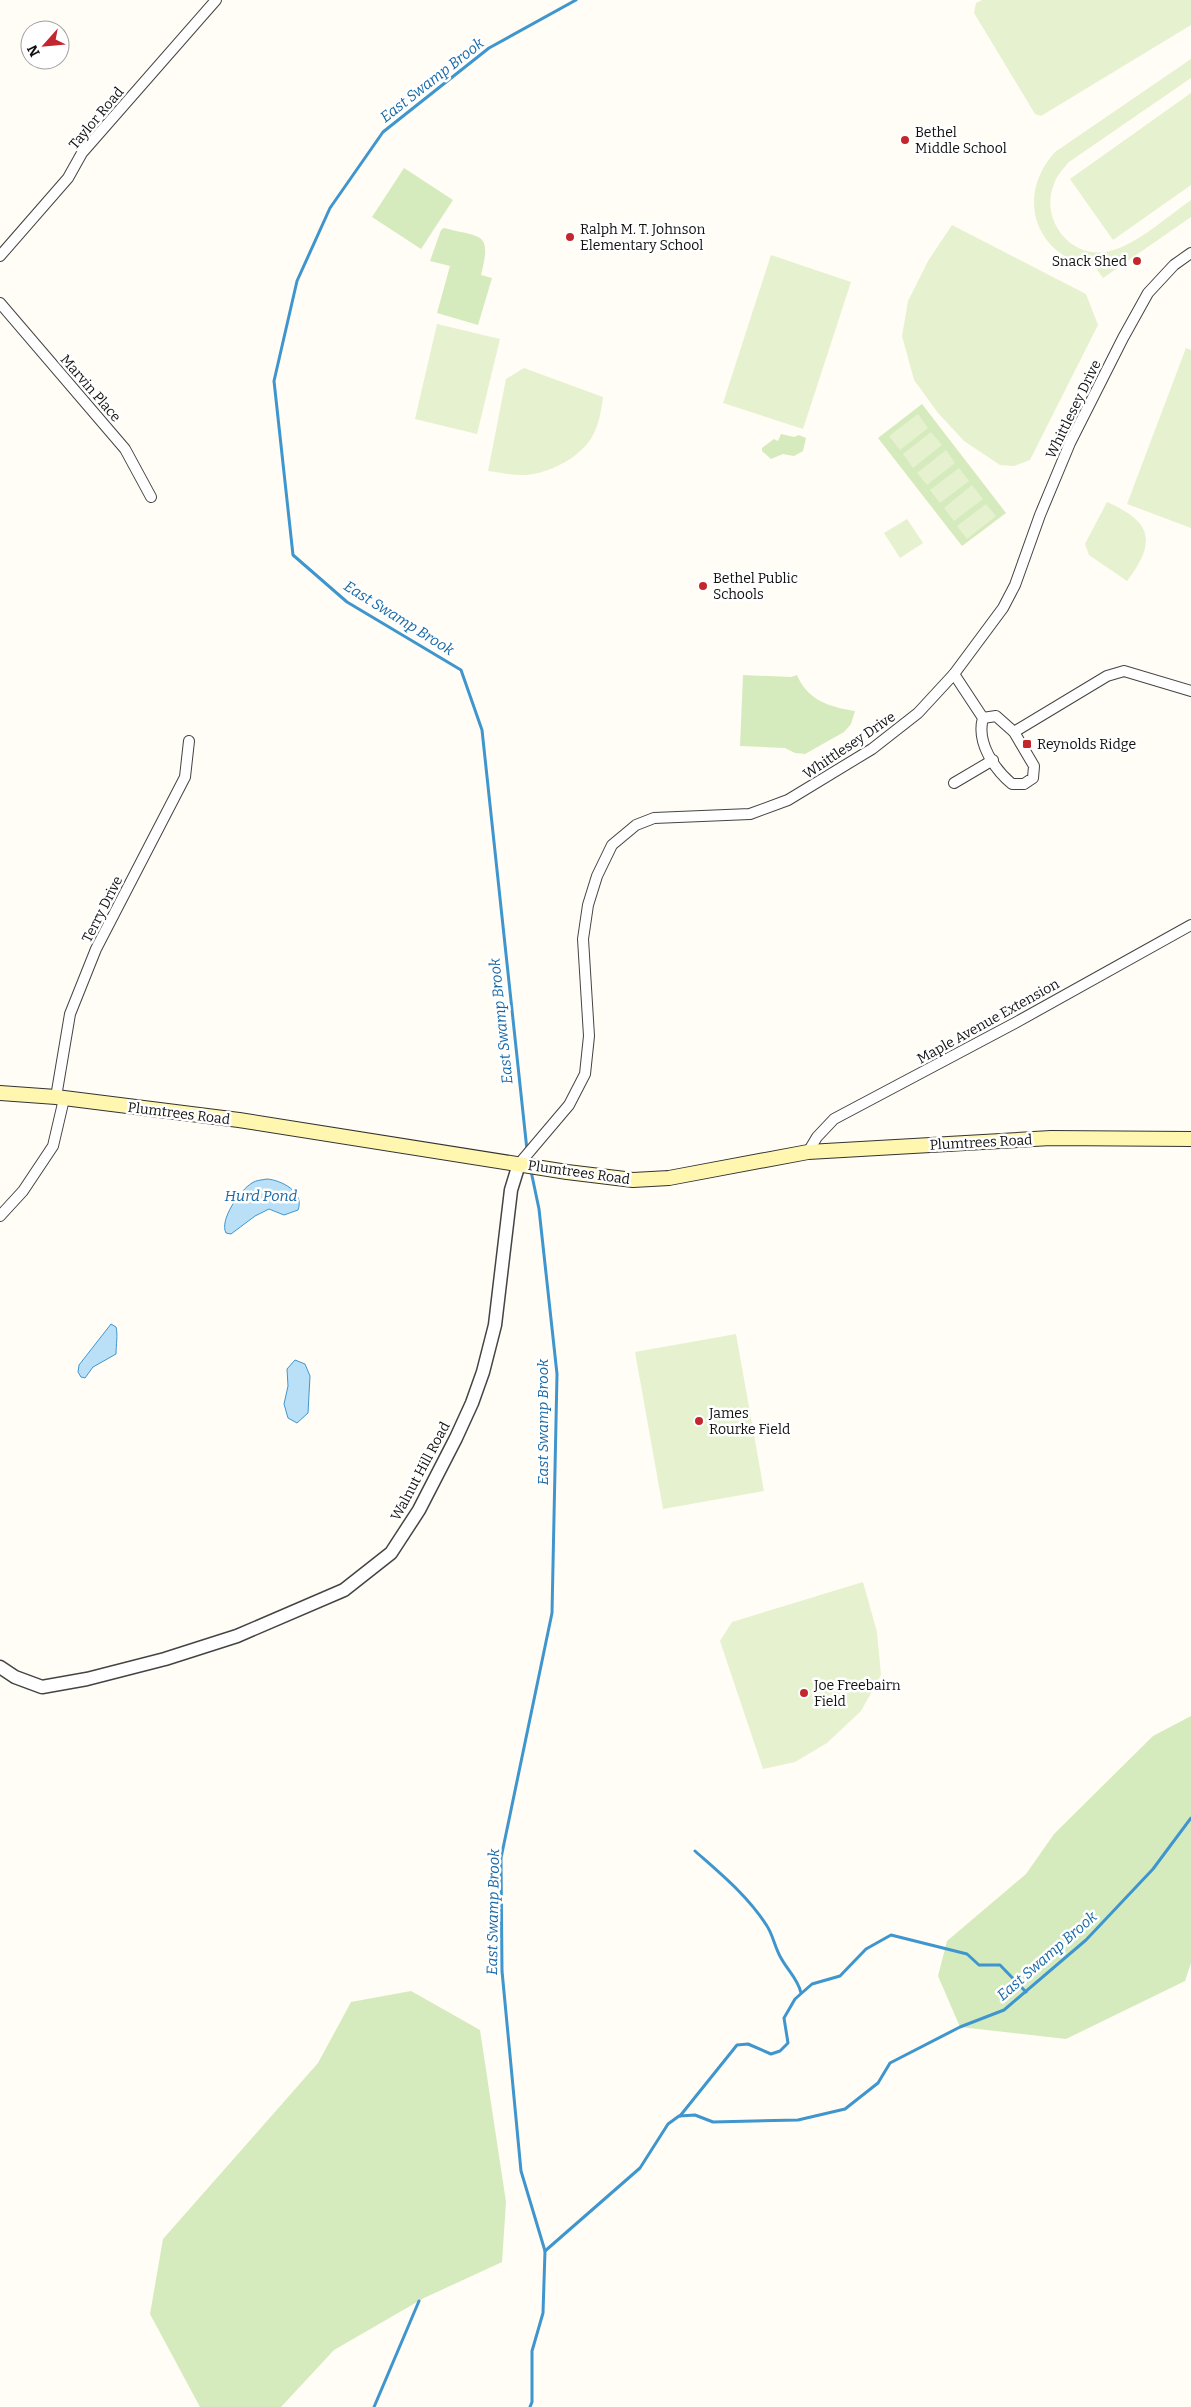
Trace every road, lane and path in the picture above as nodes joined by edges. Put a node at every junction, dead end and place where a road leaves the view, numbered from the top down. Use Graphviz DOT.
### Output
graph roads {
  1 [pos="216,0"];
  2 [pos="1191,253"];
  3 [pos="0,256"];
  4 [pos="0,303"];
  5 [pos="151,496"];
  6 [pos="954,674"];
  7 [pos="1191,691"];
  8 [pos="983,718"];
  9 [pos="1014,732"];
  10 [pos="189,741"];
  11 [pos="993,760"];
  12 [pos="954,783"];
  13 [pos="1191,925"];
  14 [pos="0,1093"];
  15 [pos="60,1098"];
  16 [pos="1191,1139"];
  17 [pos="808,1152"];
  18 [pos="521,1163"];
  19 [pos="0,1216"];
  20 [pos="0,1667"];
  1 -- 3 [label="street, Taylor Road"];
  2 -- 6 [label="street, Whittlesey Drive"];
  4 -- 5 [label="street, Marvin Place"];
  6 -- 8 [label="street"];
  6 -- 18 [label="street, Whittlesey Drive"];
  7 -- 9 [label="street"];
  8 -- 9 [label="street"];
  8 -- 11 [label="street"];
  9 -- 11 [label="street"];
  10 -- 15 [label="street, Terry Drive"];
  11 -- 12 [label="street"];
  13 -- 17 [label="street, Maple Avenue Extension"];
  14 -- 15 [label="main road, Plumtrees Road"];
  15 -- 18 [label="main road, Plumtrees Road"];
  15 -- 19 [label="street, Terry Drive"];
  16 -- 17 [label="main road, Plumtrees Road"];
  17 -- 18 [label="main road, Plumtrees Road"];
  18 -- 20 [label="street, Walnut Hill Road"];
}
